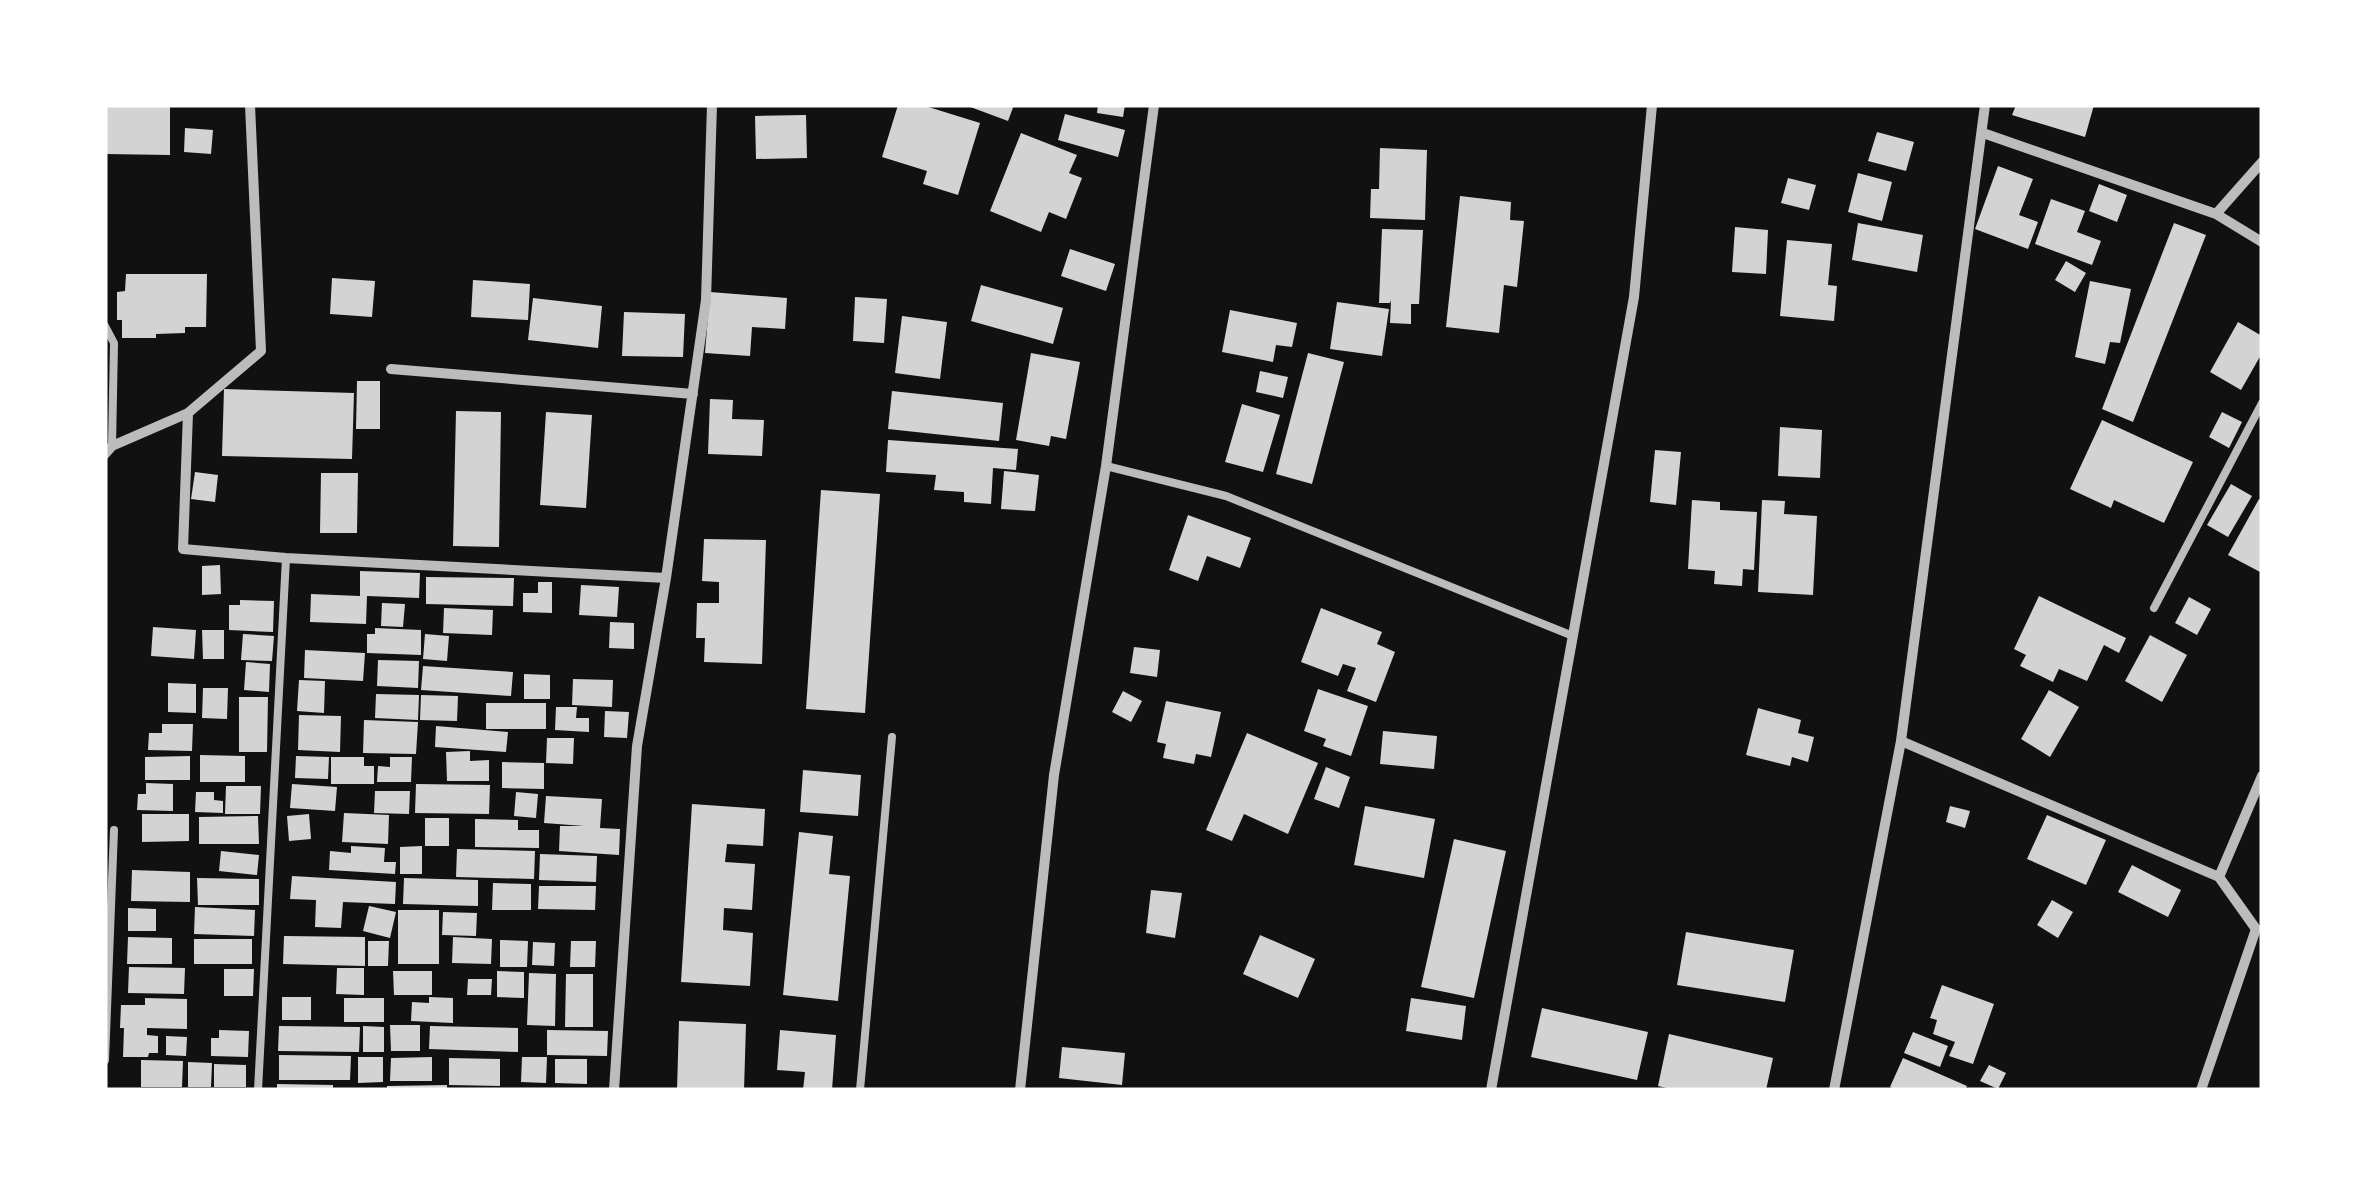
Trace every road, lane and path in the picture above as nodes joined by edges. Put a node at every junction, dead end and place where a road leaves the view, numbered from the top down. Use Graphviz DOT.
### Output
graph roads {
  1 [pos="250,105"];
  2 [pos="712,105"];
  3 [pos="1154,105"];
  4 [pos="1652,105"];
  5 [pos="1985,105"];
  6 [pos="1983,133"];
  7 [pos="2262,162"];
  8 [pos="2216,214"];
  9 [pos="2262,242"];
  10 [pos="105,326"];
  11 [pos="390,369"];
  12 [pos="694,394"];
  13 [pos="2262,403"];
  14 [pos="188,414"];
  15 [pos="108,450"];
  16 [pos="1106,466"];
  17 [pos="286,558"];
  18 [pos="666,578"];
  19 [pos="2154,608"];
  20 [pos="1573,636"];
  21 [pos="892,737"];
  22 [pos="1901,741"];
  23 [pos="2262,776"];
  24 [pos="114,830"];
  25 [pos="2219,877"];
  26 [pos="2259,931"];
  27 [pos="105,1060"];
  28 [pos="258,1090"];
  29 [pos="614,1090"];
  30 [pos="860,1090"];
  31 [pos="1020,1090"];
  32 [pos="1491,1090"];
  33 [pos="1834,1090"];
  34 [pos="2201,1090"];
  1 -- 14 [label="street"];
  2 -- 12 [label="street"];
  3 -- 16 [label="street"];
  4 -- 20 [label="street"];
  5 -- 6 [label="street"];
  6 -- 8 [label="street"];
  6 -- 22 [label="street"];
  7 -- 8 [label="street"];
  8 -- 9 [label="street"];
  10 -- 15 [label="lane"];
  11 -- 12 [label="street"];
  12 -- 18 [label="street"];
  13 -- 19 [label="lane"];
  14 -- 15 [label="street"];
  14 -- 17 [label="street"];
  16 -- 20 [label="lane"];
  16 -- 31 [label="street"];
  17 -- 18 [label="street"];
  17 -- 28 [label="lane"];
  18 -- 29 [label="street"];
  20 -- 32 [label="street"];
  21 -- 30 [label="lane"];
  22 -- 25 [label="street"];
  22 -- 33 [label="street"];
  23 -- 25 [label="street"];
  24 -- 27 [label="lane"];
  25 -- 26 [label="street"];
  26 -- 34 [label="street"];
}
